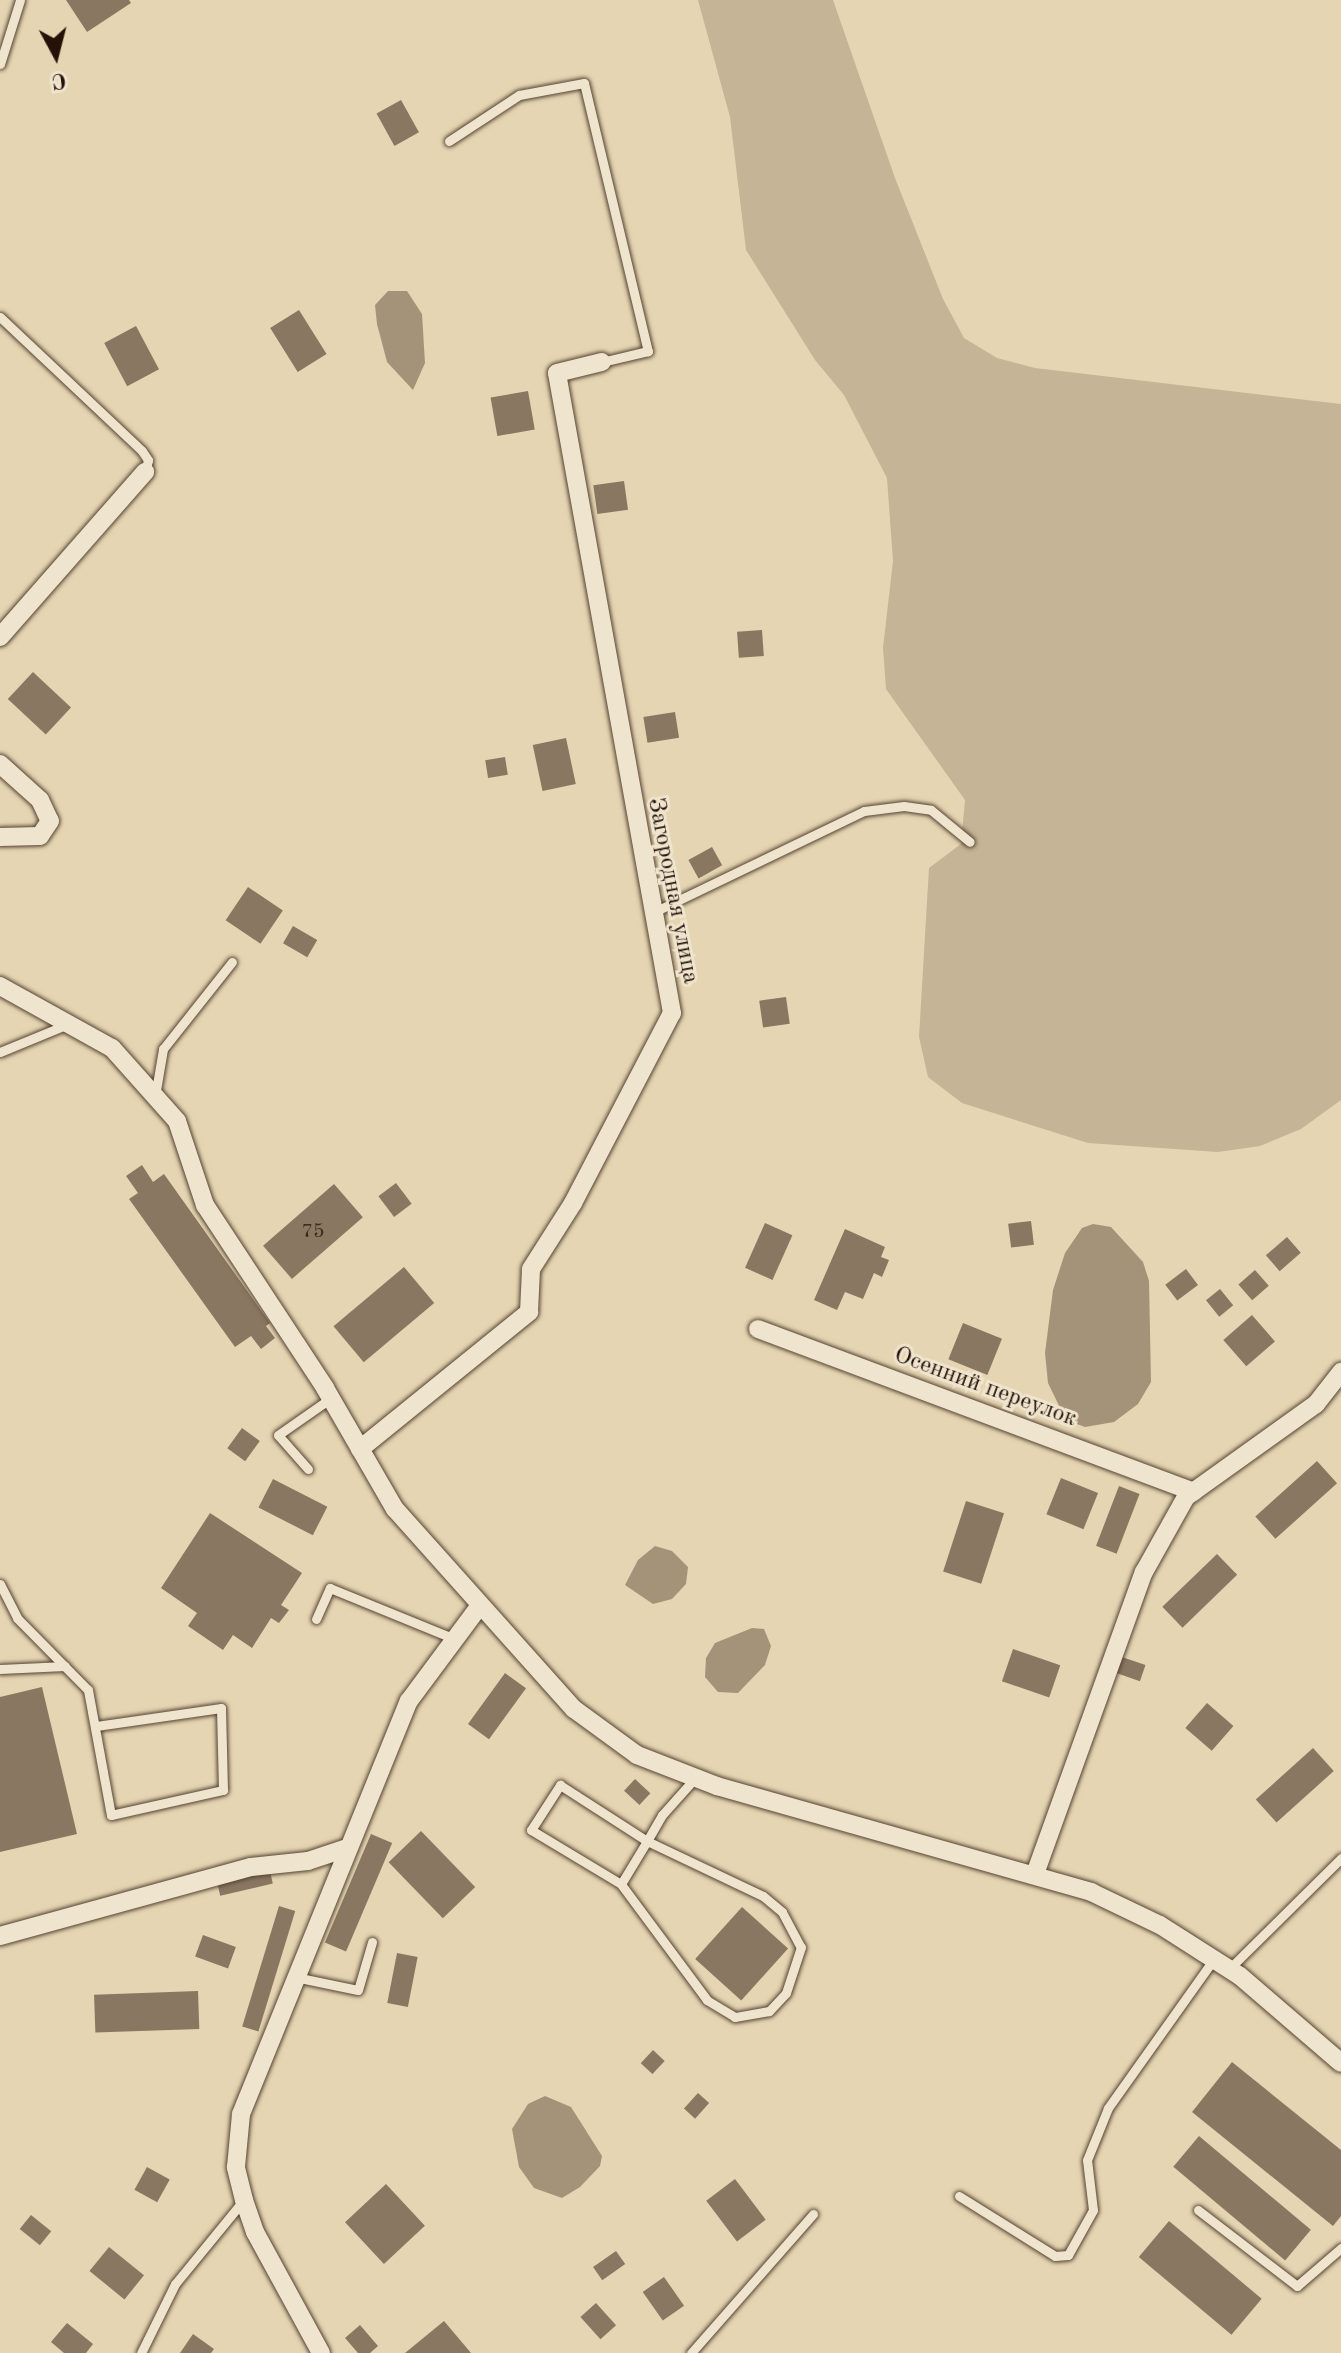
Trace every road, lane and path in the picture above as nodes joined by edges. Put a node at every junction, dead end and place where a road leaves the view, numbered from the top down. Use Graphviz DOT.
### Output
graph roads {
  1 [pos="20,0"];
  2 [pos="0,64"];
  3 [pos="449,141"];
  4 [pos="0,317"];
  5 [pos="602,362"];
  6 [pos="145,472"];
  7 [pos="0,637"];
  8 [pos="0,764"];
  9 [pos="0,837"];
  10 [pos="970,842"];
  11 [pos="651,913"];
  12 [pos="232,962"];
  13 [pos="0,986"];
  14 [pos="68,1024"];
  15 [pos="0,1052"];
  16 [pos="155,1096"];
  17 [pos="758,1329"];
  18 [pos="1341,1372"];
  19 [pos="331,1398"];
  20 [pos="360,1449"];
  21 [pos="308,1469"];
  22 [pos="1194,1492"];
  23 [pos="0,1584"];
  24 [pos="478,1608"];
  25 [pos="316,1619"];
  26 [pos="455,1639"];
  27 [pos="65,1666"];
  28 [pos="0,1669"];
  29 [pos="96,1726"];
  30 [pos="695,1778"];
  31 [pos="647,1841"];
  32 [pos="347,1848"];
  33 [pos="1341,1858"];
  34 [pos="1035,1874"];
  35 [pos="621,1884"];
  36 [pos="0,1936"];
  37 [pos="372,1942"];
  38 [pos="1221,1964"];
  39 [pos="295,1977"];
  40 [pos="1341,2063"];
  41 [pos="959,2196"];
  42 [pos="244,2200"];
  43 [pos="1198,2210"];
  44 [pos="813,2214"];
  45 [pos="1341,2248"];
  46 [pos="141,2353"];
  47 [pos="321,2353"];
  48 [pos="691,2353"];
  1 -- 2 [label="lane"];
  3 -- 5 [label="lane"];
  4 -- 6 [label="lane"];
  5 -- 11 [label="street, Загородная улица"];
  6 -- 7 [label="street"];
  8 -- 9 [label="street"];
  10 -- 11 [label="lane"];
  11 -- 20 [label="street, Загородная улица"];
  12 -- 16 [label="lane"];
  13 -- 14 [label="street"];
  14 -- 15 [label="lane"];
  14 -- 16 [label="street"];
  16 -- 19 [label="street"];
  17 -- 22 [label="street, Осенний переулок"];
  18 -- 22 [label="street"];
  19 -- 20 [label="street"];
  19 -- 21 [label="lane"];
  20 -- 24 [label="street"];
  22 -- 34 [label="street"];
  23 -- 27 [label="lane"];
  24 -- 26 [label="street"];
  24 -- 30 [label="street"];
  25 -- 26 [label="lane"];
  26 -- 32 [label="street"];
  27 -- 28 [label="lane"];
  27 -- 29 [label="lane"];
  29 -- 29 [label="lane"];
  30 -- 31 [label="lane"];
  30 -- 34 [label="street"];
  31 -- 35 [label="lane"];
  31 -- 35 [label="lane"];
  31 -- 35 [label="lane"];
  32 -- 36 [label="street"];
  32 -- 39 [label="street"];
  33 -- 38 [label="lane"];
  34 -- 38 [label="street"];
  37 -- 39 [label="lane"];
  38 -- 40 [label="street"];
  38 -- 41 [label="lane"];
  39 -- 42 [label="street"];
  42 -- 46 [label="lane"];
  42 -- 47 [label="street"];
  43 -- 45 [label="lane"];
  44 -- 48 [label="lane"];
}
